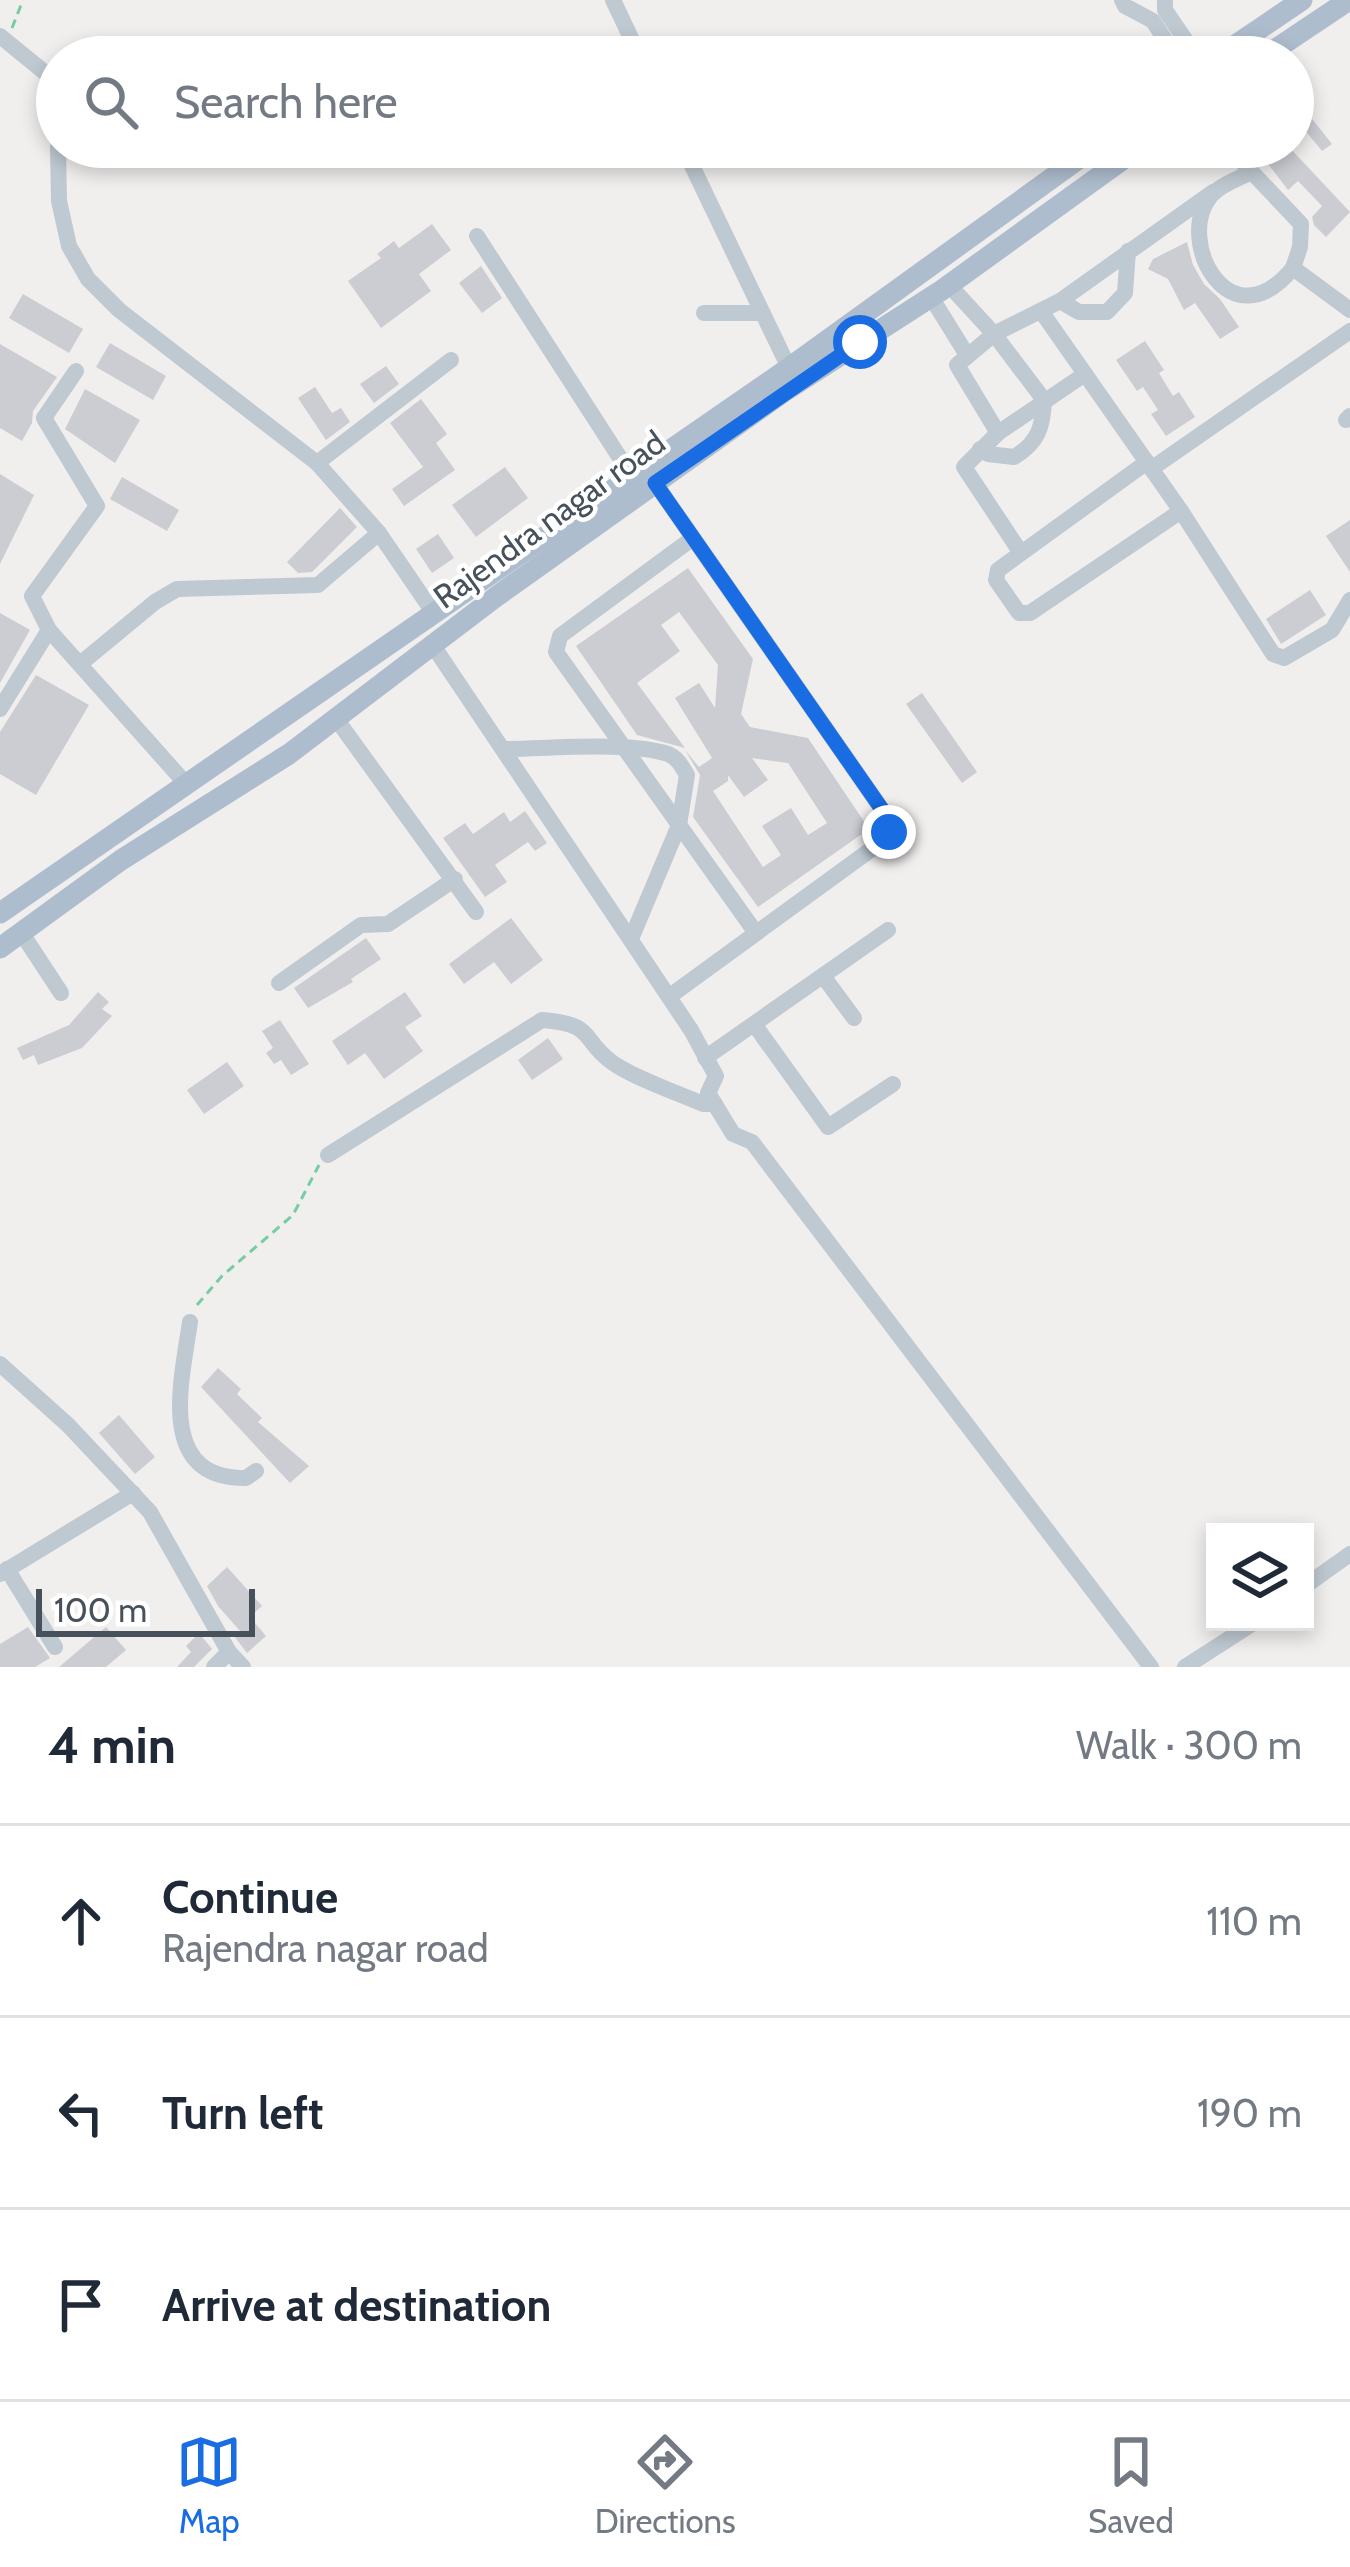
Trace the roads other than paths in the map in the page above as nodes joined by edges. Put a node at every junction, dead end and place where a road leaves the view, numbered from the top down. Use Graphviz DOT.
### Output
graph roads {
  1 [pos="613,0"];
  2 [pos="1122,0"];
  3 [pos="1165,0"];
  4 [pos="1302,0"];
  5 [pos="1349,0"];
  6 [pos="630,36"];
  7 [pos="1163,36"];
  8 [pos="1183,36"];
  9 [pos="1249,36"];
  10 [pos="1298,36"];
  11 [pos="3,39"];
  12 [pos="36,66"];
  13 [pos="58,168"];
  14 [pos="692,168"];
  15 [pos="1067,168"];
  16 [pos="1111,168"];
  17 [pos="1248,168"];
  18 [pos="1251,172"];
  19 [pos="1214,192"];
  20 [pos="477,236"];
  21 [pos="1128,251"];
  22 [pos="1293,268"];
  23 [pos="940,291"];
  24 [pos="1060,301"];
  25 [pos="1350,310"];
  26 [pos="1041,311"];
  27 [pos="704,313"];
  28 [pos="761,313"];
  29 [pos="1350,331"];
  30 [pos="994,334"];
  31 [pos="967,355"];
  32 [pos="451,360"];
  33 [pos="789,368"];
  34 [pos="76,371"];
  35 [pos="1085,374"];
  36 [pos="1045,400"];
  37 [pos="998,433"];
  38 [pos="980,448"];
  39 [pos="317,463"];
  40 [pos="1149,465"];
  41 [pos="631,475"];
  42 [pos="655,483"];
  43 [pos="1181,512"];
  44 [pos="379,533"];
  45 [pos="694,538"];
  46 [pos="1021,553"];
  47 [pos="491,586"];
  48 [pos="1350,600"];
  49 [pos="433,612"];
  50 [pos="49,630"];
  51 [pos="432,644"];
  52 [pos="80,664"];
  53 [pos="0,710"];
  54 [pos="337,720"];
  55 [pos="502,749"];
  56 [pos="625,749"];
  57 [pos="187,785"];
  58 [pos="679,825"];
  59 [pos="455,879"];
  60 [pos="0,913"];
  61 [pos="476,913"];
  62 [pos="887,930"];
  63 [pos="21,932"];
  64 [pos="756,933"];
  65 [pos="631,939"];
  66 [pos="0,948"];
  67 [pos="824,976"];
  68 [pos="279,983"];
  69 [pos="61,993"];
  70 [pos="670,996"];
  71 [pos="854,1018"];
  72 [pos="754,1024"];
  73 [pos="705,1058"];
  74 [pos="893,1084"];
  75 [pos="715,1104"];
  76 [pos="328,1155"];
  77 [pos="190,1322"];
  78 [pos="2,1369"];
  79 [pos="256,1471"];
  80 [pos="133,1493"];
  81 [pos="1350,1554"];
  82 [pos="4,1572"];
  83 [pos="1314,1580"];
  84 [pos="1241,1631"];
  85 [pos="55,1647"];
  86 [pos="229,1652"];
  87 [pos="214,1667"];
  88 [pos="243,1667"];
  89 [pos="1151,1667"];
  90 [pos="1186,1667"];
  1 -- 6 [label="street"];
  2 -- 7 [label="street"];
  3 -- 8 [label="street"];
  4 -- 9 [label="main road"];
  5 -- 10 [label="main road"];
  11 -- 12 [label="street"];
  13 -- 39 [label="street"];
  14 -- 28 [label="street"];
  15 -- 33 [label="main road, Rajendra nagar road"];
  16 -- 23 [label="main road, Rajendra nagar road"];
  17 -- 18 [label="street"];
  18 -- 19 [label="street"];
  18 -- 22 [label="street"];
  19 -- 21 [label="street"];
  19 -- 22 [label="street"];
  20 -- 41 [label="street"];
  21 -- 24 [label="street"];
  21 -- 24 [label="street"];
  22 -- 25 [label="street"];
  23 -- 30 [label="street"];
  23 -- 31 [label="street"];
  23 -- 42 [label="main road, Rajendra nagar road"];
  24 -- 26 [label="street"];
  26 -- 30 [label="street"];
  26 -- 35 [label="street"];
  27 -- 28 [label="street"];
  28 -- 33 [label="street"];
  29 -- 40 [label="street"];
  30 -- 31 [label="street"];
  30 -- 36 [label="street"];
  31 -- 37 [label="street"];
  32 -- 39 [label="street"];
  33 -- 41 [label="main road, Rajendra nagar road"];
  34 -- 50 [label="street"];
  35 -- 36 [label="street"];
  35 -- 40 [label="street"];
  36 -- 37 [label="street"];
  36 -- 38 [label="street"];
  37 -- 38 [label="street"];
  38 -- 46 [label="street"];
  39 -- 44 [label="street"];
  40 -- 43 [label="street"];
  40 -- 46 [label="street"];
  41 -- 47 [label="main road, Rajendra nagar road"];
  42 -- 45 [label="street"];
  42 -- 47 [label="main road, Rajendra nagar road"];
  43 -- 46 [label="street"];
  43 -- 48 [label="street"];
  44 -- 49 [label="street"];
  44 -- 52 [label="street"];
  45 -- 56 [label="street"];
  45 -- 64 [label="street"];
  47 -- 49 [label="main road, Rajendra nagar road"];
  47 -- 51 [label="main road, Rajendra nagar road"];
  49 -- 57 [label="main road, Rajendra nagar road"];
  50 -- 52 [label="street"];
  50 -- 53 [label="street"];
  51 -- 54 [label="main road, Rajendra nagar road"];
  51 -- 55 [label="street"];
  52 -- 57 [label="street"];
  54 -- 59 [label="street"];
  54 -- 63 [label="main road, Rajendra nagar road"];
  55 -- 56 [label="street"];
  55 -- 65 [label="street"];
  56 -- 58 [label="street"];
  56 -- 58 [label="street"];
  57 -- 60 [label="main road, Rajendra nagar road"];
  58 -- 64 [label="street"];
  58 -- 65 [label="street"];
  59 -- 61 [label="street"];
  59 -- 68 [label="street"];
  62 -- 67 [label="street"];
  63 -- 66 [label="main road, Rajendra nagar road"];
  63 -- 69 [label="street"];
  64 -- 70 [label="street"];
  65 -- 70 [label="street"];
  67 -- 71 [label="street"];
  67 -- 72 [label="street"];
  70 -- 73 [label="street"];
  72 -- 73 [label="street"];
  72 -- 74 [label="street"];
  73 -- 75 [label="street"];
  75 -- 76 [label="street"];
  75 -- 89 [label="street"];
  77 -- 79 [label="street"];
  78 -- 80 [label="street"];
  80 -- 82 [label="street"];
  80 -- 86 [label="street"];
  81 -- 83 [label="street"];
  82 -- 85 [label="street"];
  84 -- 90 [label="street"];
  86 -- 87 [label="street"];
  86 -- 88 [label="street"];
}
